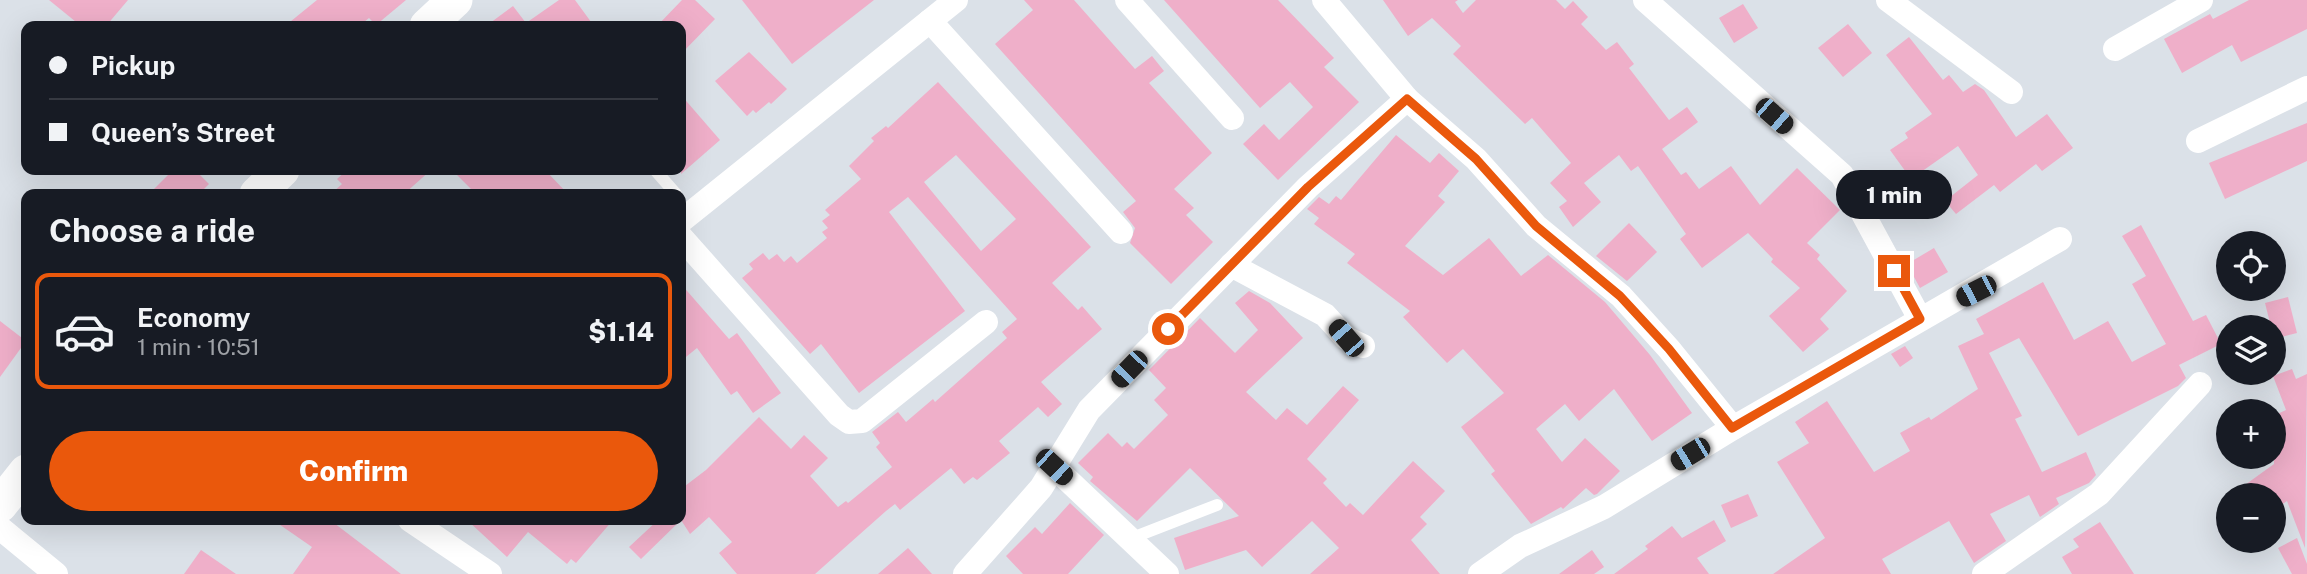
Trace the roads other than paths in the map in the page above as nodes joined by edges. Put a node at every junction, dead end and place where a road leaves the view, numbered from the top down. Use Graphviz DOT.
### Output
graph roads {
  1 [pos="455,0"];
  2 [pos="956,0"];
  3 [pos="1127,0"];
  4 [pos="1324,0"];
  5 [pos="1645,0"];
  6 [pos="1888,0"];
  7 [pos="2201,0"];
  8 [pos="432,21"];
  9 [pos="930,21"];
  10 [pos="2115,48"];
  11 [pos="2307,88"];
  12 [pos="2011,92"];
  13 [pos="1407,99"];
  14 [pos="1232,118"];
  15 [pos="2198,141"];
  16 [pos="277,175"];
  17 [pos="658,175"];
  18 [pos="262,189"];
  19 [pos="668,189"];
  20 [pos="686,204"];
  21 [pos="1121,232"];
  22 [pos="2060,239"];
  23 [pos="686,243"];
  24 [pos="1231,265"];
  25 [pos="1920,319"];
  26 [pos="986,322"];
  27 [pos="1363,346"];
  28 [pos="2200,384"];
  29 [pos="1732,428"];
  30 [pos="1054,467"];
  31 [pos="21,478"];
  32 [pos="0,505"];
  33 [pos="1217,505"];
  34 [pos="417,525"];
  35 [pos="0,528"];
  36 [pos="1132,538"];
  37 [pos="55,574"];
  38 [pos="490,574"];
  39 [pos="965,574"];
  40 [pos="1167,574"];
  41 [pos="1480,574"];
  42 [pos="1984,574"];
  1 -- 8 [label="street"];
  2 -- 9 [label="street"];
  3 -- 14 [label="street"];
  4 -- 13 [label="street"];
  5 -- 25 [label="street"];
  6 -- 12 [label="street"];
  7 -- 10 [label="street"];
  9 -- 20 [label="street"];
  9 -- 21 [label="street"];
  11 -- 15 [label="street"];
  13 -- 24 [label="street"];
  13 -- 29 [label="street"];
  16 -- 18 [label="street"];
  17 -- 19 [label="lane"];
  22 -- 25 [label="street"];
  23 -- 26 [label="street"];
  24 -- 27 [label="street"];
  24 -- 30 [label="street"];
  25 -- 29 [label="street"];
  28 -- 42 [label="street"];
  29 -- 41 [label="street"];
  30 -- 36 [label="street"];
  30 -- 39 [label="street"];
  31 -- 32 [label="street"];
  33 -- 36 [label="lane"];
  34 -- 38 [label="street"];
  35 -- 37 [label="street"];
  36 -- 40 [label="street"];
}
